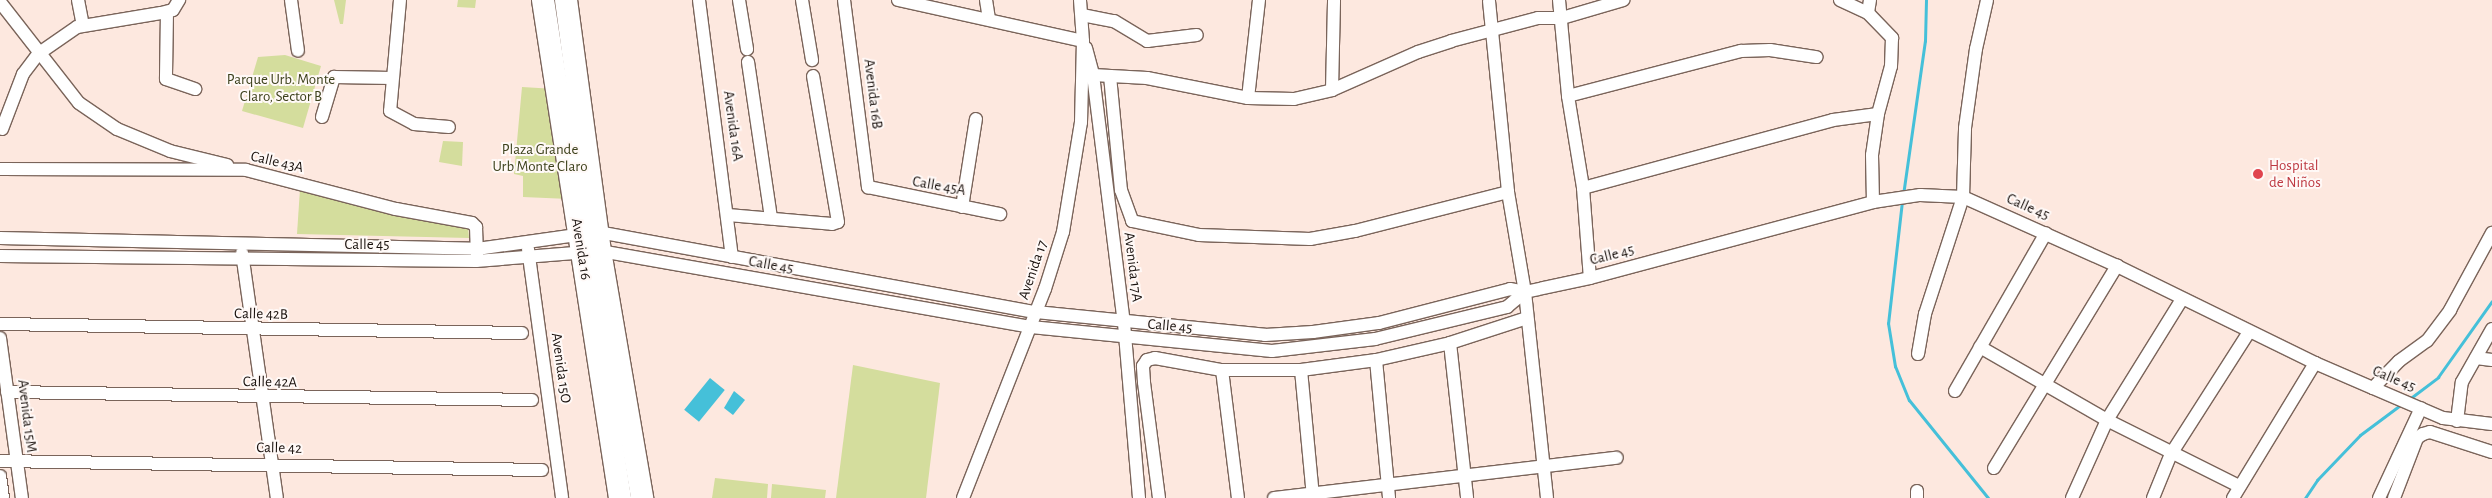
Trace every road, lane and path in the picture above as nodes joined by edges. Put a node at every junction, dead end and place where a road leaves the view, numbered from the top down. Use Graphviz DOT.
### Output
graph roads {
  1 [pos="78,0"];
  2 [pos="179,0"];
  3 [pos="290,0"];
  4 [pos="400,0"];
  5 [pos="543,0"];
  6 [pos="566,0"];
  7 [pos="699,0"];
  8 [pos="739,0"];
  9 [pos="802,0"];
  10 [pos="844,0"];
  11 [pos="898,0"];
  12 [pos="986,0"];
  13 [pos="1080,0"];
  14 [pos="1259,0"];
  15 [pos="1334,0"];
  16 [pos="1558,0"];
  17 [pos="1623,0"];
  18 [pos="1840,0"];
  19 [pos="1987,0"];
  20 [pos="1489,1"];
  21 [pos="0,2"];
  22 [pos="1869,6"];
  23 [pos="167,12"];
  24 [pos="1082,15"];
  25 [pos="1562,18"];
  26 [pos="989,20"];
  27 [pos="82,26"];
  28 [pos="1494,32"];
  29 [pos="1197,35"];
  30 [pos="1084,41"];
  31 [pos="298,51"];
  32 [pos="38,54"];
  33 [pos="1816,57"];
  34 [pos="812,60"];
  35 [pos="1093,75"];
  36 [pos="813,76"];
  37 [pos="1110,76"];
  38 [pos="392,78"];
  39 [pos="195,89"];
  40 [pos="1332,90"];
  41 [pos="1568,96"];
  42 [pos="1248,98"];
  43 [pos="1878,114"];
  44 [pos="322,116"];
  45 [pos="976,118"];
  46 [pos="449,127"];
  47 [pos="2,129"];
  48 [pos="0,169"];
  49 [pos="246,170"];
  50 [pos="1583,188"];
  51 [pos="873,191"];
  52 [pos="1508,192"];
  53 [pos="1963,197"];
  54 [pos="1873,202"];
  55 [pos="962,206"];
  56 [pos="1000,214"];
  57 [pos="728,215"];
  58 [pos="771,218"];
  59 [pos="2046,233"];
  60 [pos="2492,233"];
  61 [pos="0,238"];
  62 [pos="527,242"];
  63 [pos="589,242"];
  64 [pos="241,245"];
  65 [pos="477,255"];
  66 [pos="0,256"];
  67 [pos="529,257"];
  68 [pos="732,257"];
  69 [pos="243,261"];
  70 [pos="2117,266"];
  71 [pos="1590,278"];
  72 [pos="1525,292"];
  73 [pos="2182,299"];
  74 [pos="1036,312"];
  75 [pos="1527,318"];
  76 [pos="1124,323"];
  77 [pos="0,324"];
  78 [pos="1030,327"];
  79 [pos="2492,329"];
  80 [pos="254,331"];
  81 [pos="2249,332"];
  82 [pos="522,334"];
  83 [pos="0,338"];
  84 [pos="1125,339"];
  85 [pos="1450,343"];
  86 [pos="1980,347"];
  87 [pos="1918,354"];
  88 [pos="2476,358"];
  89 [pos="1376,360"];
  90 [pos="2492,360"];
  91 [pos="2315,363"];
  92 [pos="1222,370"];
  93 [pos="1301,370"];
  94 [pos="2044,384"];
  95 [pos="2373,388"];
  96 [pos="1955,391"];
  97 [pos="7,392"];
  98 [pos="263,398"];
  99 [pos="532,400"];
  100 [pos="2421,408"];
  101 [pos="2107,420"];
  102 [pos="2457,421"];
  103 [pos="2492,424"];
  104 [pos="2492,452"];
  105 [pos="2171,454"];
  106 [pos="1617,458"];
  107 [pos="16,460"];
  108 [pos="0,461"];
  109 [pos="273,464"];
  110 [pos="1544,468"];
  111 [pos="1994,468"];
  112 [pos="542,470"];
  113 [pos="0,476"];
  114 [pos="1465,477"];
  115 [pos="2239,486"];
  116 [pos="1388,492"];
  117 [pos="1313,496"];
  118 [pos="3,498"];
  119 [pos="22,498"];
  120 [pos="277,498"];
  121 [pos="562,498"];
  122 [pos="620,498"];
  123 [pos="642,498"];
  124 [pos="963,498"];
  125 [pos="1139,498"];
  126 [pos="1160,498"];
  127 [pos="1238,498"];
  128 [pos="1274,498"];
  129 [pos="1466,498"];
  130 [pos="1547,498"];
  131 [pos="2072,498"];
  132 [pos="2154,498"];
  133 [pos="2233,498"];
  134 [pos="2379,498"];
  135 [pos="2394,498"];
  1 -- 27 [label="street"];
  2 -- 23 [label="street"];
  3 -- 31 [label="street"];
  4 -- 38 [label="street"];
  5 -- 63 [label="highway, Avenida 16"];
  6 -- 63 [label="highway, Avenida 16"];
  7 -- 57 [label="street, Avenida 16A"];
  8 -- 58 [label="street"];
  9 -- 34 [label="street"];
  10 -- 51 [label="street, Avenida 16B"];
  11 -- 26 [label="street"];
  12 -- 26 [label="street"];
  13 -- 24 [label="street"];
  14 -- 42 [label="street"];
  15 -- 40 [label="street"];
  16 -- 25 [label="street"];
  17 -- 25 [label="street"];
  18 -- 22 [label="street"];
  19 -- 53 [label="street"];
  20 -- 28 [label="street"];
  21 -- 32 [label="street"];
  22 -- 43 [label="street"];
  23 -- 27 [label="street"];
  23 -- 39 [label="street"];
  24 -- 29 [label="street"];
  24 -- 30 [label="street"];
  25 -- 28 [label="street"];
  25 -- 41 [label="street"];
  26 -- 30 [label="street"];
  27 -- 32 [label="street"];
  28 -- 40 [label="street"];
  28 -- 52 [label="street"];
  30 -- 35 [label="street, Avenida 17A"];
  30 -- 74 [label="street, Avenida 17"];
  32 -- 47 [label="street"];
  32 -- 49 [label="street"];
  33 -- 41 [label="street"];
  35 -- 37 [label="street"];
  35 -- 76 [label="street, Avenida 17A"];
  36 -- 58 [label="street"];
  37 -- 42 [label="street"];
  37 -- 52 [label="street"];
  38 -- 44 [label="street"];
  38 -- 46 [label="street"];
  40 -- 42 [label="street"];
  41 -- 50 [label="street"];
  43 -- 50 [label="street"];
  43 -- 54 [label="street"];
  45 -- 55 [label="street"];
  48 -- 49 [label="street, Calle 43A"];
  49 -- 65 [label="street, Calle 43A"];
  50 -- 71 [label="street"];
  51 -- 55 [label="street, Calle 45A"];
  52 -- 72 [label="street"];
  53 -- 54 [label="street, Calle 45"];
  53 -- 59 [label="street, Calle 45"];
  53 -- 87 [label="street"];
  54 -- 71 [label="street, Calle 45"];
  55 -- 56 [label="street, Calle 45A"];
  57 -- 58 [label="street"];
  57 -- 68 [label="street, Avenida 16A"];
  59 -- 70 [label="street, Calle 45"];
  59 -- 86 [label="street"];
  60 -- 95 [label="street"];
  61 -- 64 [label="street, Calle 45"];
  62 -- 63 [label="street, Calle 45"];
  62 -- 65 [label="street, Calle 45"];
  62 -- 67 [label="street, Avenida 15O"];
  63 -- 67 [label="street, Calle 45"];
  63 -- 68 [label="street, Calle 45"];
  63 -- 78 [label="street, Calle 45"];
  63 -- 122 [label="highway, Avenida 16"];
  63 -- 123 [label="highway, Avenida 16"];
  64 -- 65 [label="street, Calle 45"];
  64 -- 69 [label="street"];
  65 -- 67 [label="street, Calle 45"];
  65 -- 69 [label="street, Calle 45"];
  66 -- 69 [label="street, Calle 45"];
  67 -- 121 [label="street, Avenida 15O"];
  68 -- 74 [label="street, Calle 45"];
  69 -- 80 [label="street"];
  70 -- 73 [label="street, Calle 45"];
  70 -- 94 [label="street"];
  71 -- 72 [label="street, Calle 45"];
  72 -- 75 [label="street"];
  72 -- 76 [label="street, Calle 45"];
  72 -- 84 [label="street, Calle 45"];
  73 -- 81 [label="street, Calle 45"];
  73 -- 101 [label="street"];
  74 -- 76 [label="street, Calle 45"];
  74 -- 78 [label="street, Avenida 17"];
  75 -- 85 [label="street"];
  75 -- 110 [label="street"];
  76 -- 84 [label="street, Avenida 17A"];
  77 -- 80 [label="street, Calle 42B"];
  78 -- 84 [label="street, Calle 45"];
  78 -- 124 [label="street, Avenida 17"];
  79 -- 88 [label="street"];
  80 -- 82 [label="street, Calle 42B"];
  80 -- 98 [label="street"];
  81 -- 91 [label="street, Calle 45"];
  81 -- 105 [label="street"];
  83 -- 97 [label="street, Avenida 15M"];
  84 -- 125 [label="street, Avenida 17A"];
  85 -- 89 [label="street"];
  85 -- 114 [label="street"];
  86 -- 94 [label="street"];
  86 -- 96 [label="street"];
  88 -- 90 [label="street"];
  88 -- 102 [label="street"];
  89 -- 93 [label="street"];
  89 -- 116 [label="street"];
  91 -- 95 [label="street, Calle 45"];
  91 -- 115 [label="street"];
  92 -- 93 [label="street"];
  92 -- 126 [label="street"];
  92 -- 127 [label="street"];
  93 -- 117 [label="street"];
  94 -- 101 [label="street"];
  94 -- 111 [label="street"];
  95 -- 100 [label="street, Calle 45"];
  97 -- 98 [label="street, Calle 42A"];
  97 -- 107 [label="street, Avenida 15M"];
  98 -- 99 [label="street, Calle 42A"];
  98 -- 109 [label="street"];
  100 -- 102 [label="street, Calle 45"];
  100 -- 134 [label="street"];
  101 -- 105 [label="street"];
  101 -- 131 [label="street"];
  102 -- 103 [label="street, Calle 45"];
  104 -- 135 [label="street"];
  105 -- 115 [label="street"];
  105 -- 132 [label="street"];
  106 -- 110 [label="street"];
  107 -- 108 [label="street, Calle 42"];
  107 -- 109 [label="street, Calle 42"];
  107 -- 119 [label="street, Avenida 15M"];
  109 -- 112 [label="street, Calle 42"];
  109 -- 120 [label="street"];
  110 -- 114 [label="street"];
  110 -- 130 [label="street"];
  113 -- 118 [label="street"];
  114 -- 116 [label="street"];
  114 -- 129 [label="street"];
  115 -- 133 [label="street"];
  116 -- 117 [label="street"];
  117 -- 128 [label="street"];
}
